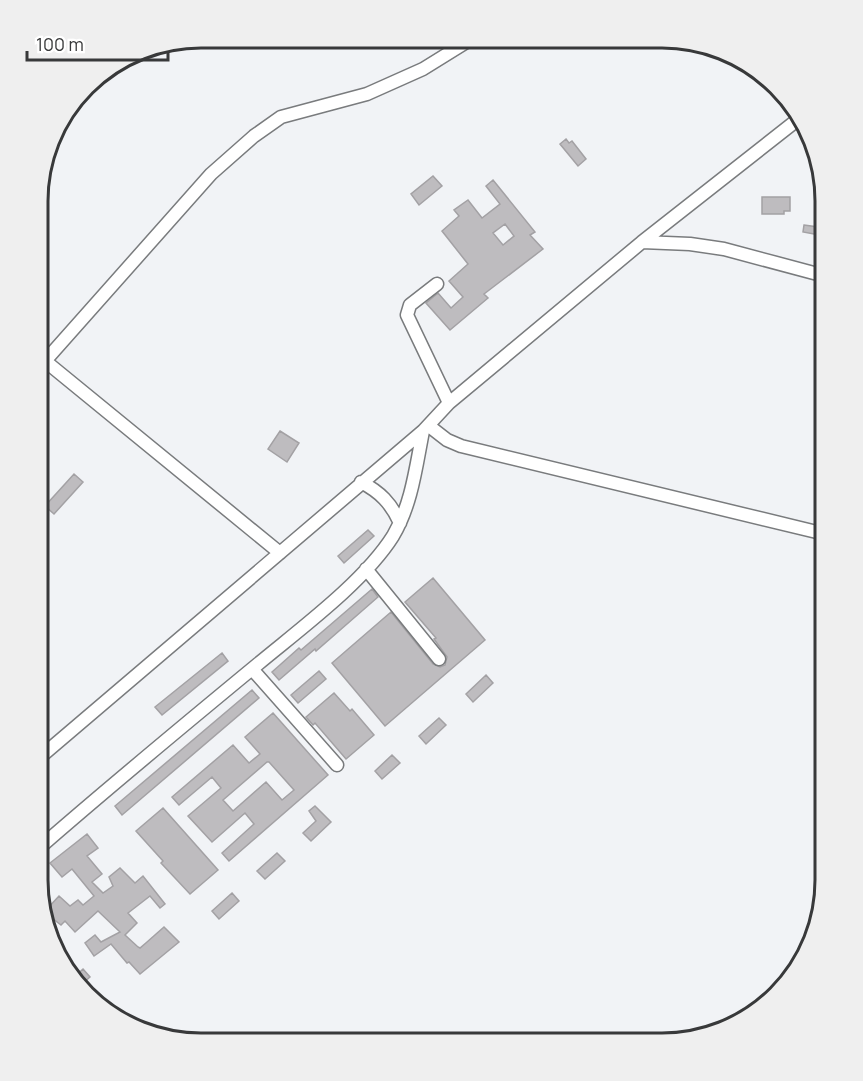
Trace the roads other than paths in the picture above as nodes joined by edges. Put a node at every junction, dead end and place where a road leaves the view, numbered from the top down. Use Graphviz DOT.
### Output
graph roads {
  1 [pos="457,48"];
  2 [pos="793,123"];
  3 [pos="642,242"];
  4 [pos="815,273"];
  5 [pos="437,284"];
  6 [pos="48,351"];
  7 [pos="48,363"];
  8 [pos="448,403"];
  9 [pos="426,428"];
  10 [pos="362,482"];
  11 [pos="400,523"];
  12 [pos="815,532"];
  13 [pos="280,553"];
  14 [pos="366,569"];
  15 [pos="439,659"];
  16 [pos="252,669"];
  17 [pos="48,750"];
  18 [pos="337,765"];
  19 [pos="48,841"];
  1 -- 6 [label="street"];
  2 -- 3 [label="street"];
  3 -- 4 [label="street"];
  3 -- 8 [label="street"];
  5 -- 8 [label="street"];
  7 -- 13 [label="street"];
  8 -- 9 [label="street"];
  9 -- 10 [label="street"];
  9 -- 11 [label="street"];
  9 -- 12 [label="street"];
  10 -- 11 [label="street"];
  10 -- 13 [label="street"];
  11 -- 14 [label="street"];
  13 -- 17 [label="street"];
  14 -- 15 [label="street"];
  14 -- 16 [label="street"];
  16 -- 18 [label="street"];
  16 -- 19 [label="street"];
}
